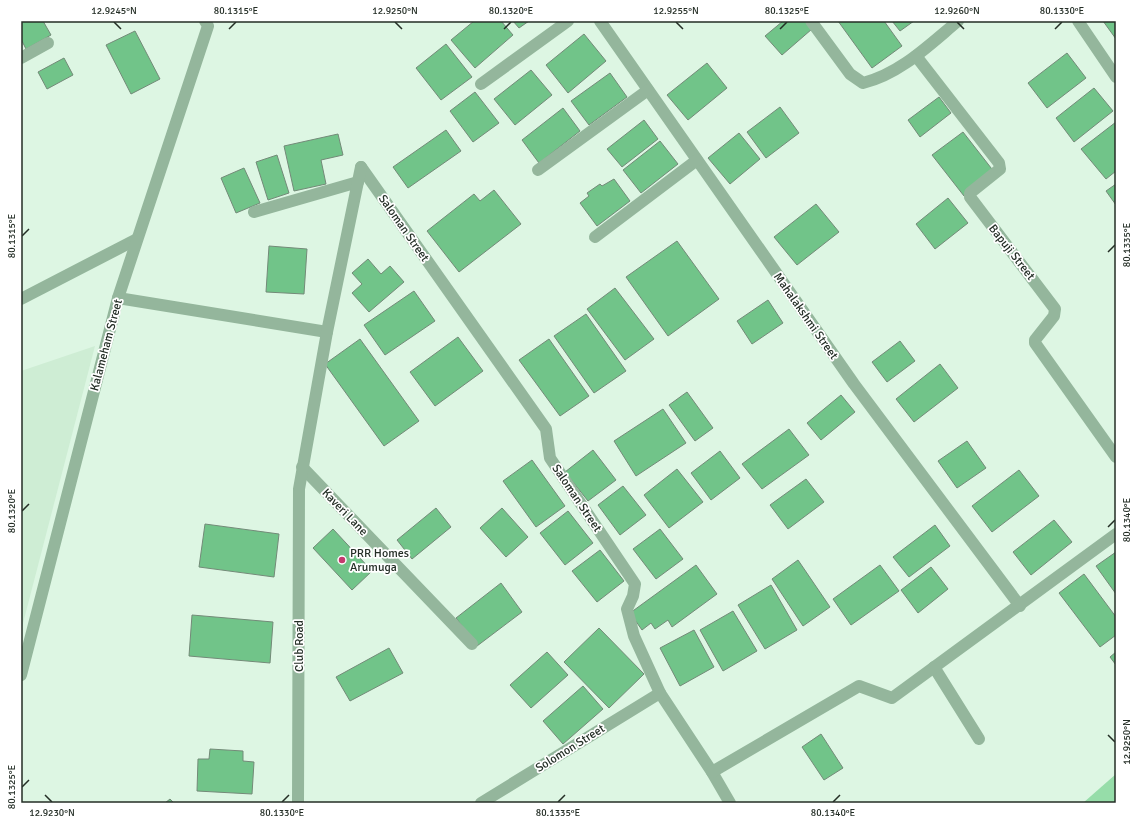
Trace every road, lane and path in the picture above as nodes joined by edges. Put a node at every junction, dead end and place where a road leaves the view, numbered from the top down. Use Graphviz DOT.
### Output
graph roads {
  1 [pos="205,21"];
  2 [pos="568,21"];
  3 [pos="600,21"];
  4 [pos="811,21"];
  5 [pos="958,21"];
  6 [pos="1078,21"];
  7 [pos="48,43"];
  8 [pos="916,56"];
  9 [pos="21,58"];
  10 [pos="1116,77"];
  11 [pos="481,84"];
  12 [pos="648,90"];
  13 [pos="697,160"];
  14 [pos="361,167"];
  15 [pos="538,170"];
  16 [pos="358,182"];
  17 [pos="254,212"];
  18 [pos="595,237"];
  19 [pos="137,239"];
  20 [pos="118,298"];
  21 [pos="21,299"];
  22 [pos="327,332"];
  23 [pos="1116,457"];
  24 [pos="302,467"];
  25 [pos="1116,534"];
  26 [pos="1020,606"];
  27 [pos="472,644"];
  28 [pos="934,668"];
  29 [pos="21,676"];
  30 [pos="660,693"];
  31 [pos="979,739"];
  32 [pos="712,772"];
  33 [pos="298,803"];
  34 [pos="481,803"];
  35 [pos="730,803"];
  1 -- 19 [label="street, Kalameham Street"];
  2 -- 11 [label="street"];
  3 -- 12 [label="street, Mahalakshmi Street"];
  4 -- 8 [label="street"];
  5 -- 8 [label="street"];
  6 -- 10 [label="street"];
  7 -- 9 [label="street"];
  8 -- 23 [label="street, Bapuji Street"];
  12 -- 13 [label="street, Mahalakshmi Street"];
  12 -- 15 [label="street"];
  13 -- 18 [label="street"];
  13 -- 26 [label="street, Mahalakshmi Street"];
  14 -- 16 [label="street, Club Road"];
  14 -- 30 [label="street, Saloman Street"];
  16 -- 17 [label="street"];
  16 -- 22 [label="street, Club Road"];
  19 -- 20 [label="street, Kalameham Street"];
  19 -- 21 [label="street"];
  20 -- 22 [label="street"];
  20 -- 29 [label="street, Kalameham Street"];
  22 -- 24 [label="street, Club Road"];
  24 -- 27 [label="street, Kaveri Lane"];
  24 -- 33 [label="street, Club Road"];
  25 -- 26 [label="street"];
  26 -- 28 [label="street"];
  28 -- 31 [label="street"];
  28 -- 32 [label="street"];
  30 -- 32 [label="street, Saloman Street"];
  30 -- 34 [label="street, Solomon Street"];
  32 -- 35 [label="street, Saloman Street"];
}
